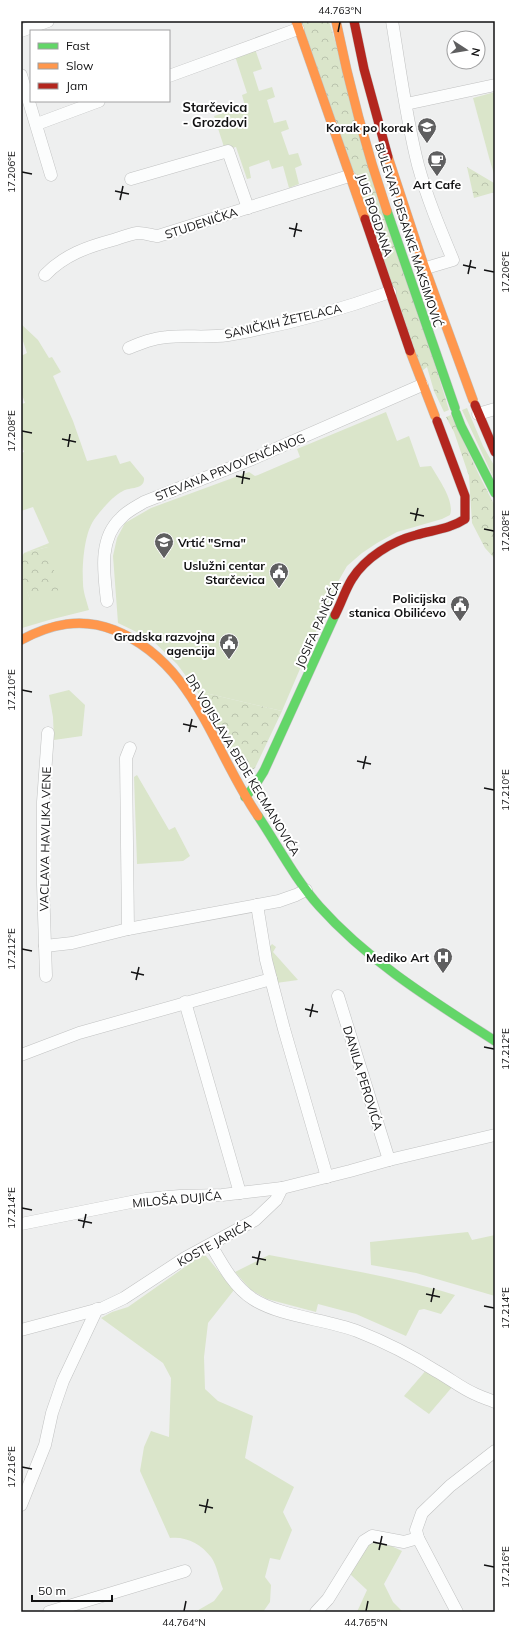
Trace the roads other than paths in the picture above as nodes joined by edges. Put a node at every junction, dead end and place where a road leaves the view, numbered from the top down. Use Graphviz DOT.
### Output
graph roads {
  1 [pos="48,21"];
  2 [pos="336,21"];
  3 [pos="354,21"];
  4 [pos="392,21"];
  5 [pos="297,25"];
  6 [pos="21,30"];
  7 [pos="21,75"];
  8 [pos="170,76"];
  9 [pos="495,85"];
  10 [pos="96,102"];
  11 [pos="406,104"];
  12 [pos="36,124"];
  13 [pos="52,175"];
  14 [pos="349,176"];
  15 [pos="131,179"];
  16 [pos="248,208"];
  17 [pos="426,268"];
  18 [pos="45,275"];
  19 [pos="390,292"];
  20 [pos="129,348"];
  21 [pos="422,386"];
  22 [pos="475,406"];
  23 [pos="495,409"];
  24 [pos="495,452"];
  25 [pos="495,492"];
  26 [pos="466,519"];
  27 [pos="107,601"];
  28 [pos="21,640"];
  29 [pos="48,733"];
  30 [pos="130,748"];
  31 [pos="245,797"];
  32 [pos="306,890"];
  33 [pos="257,905"];
  34 [pos="128,929"];
  35 [pos="45,946"];
  36 [pos="46,976"];
  37 [pos="270,979"];
  38 [pos="338,996"];
  39 [pos="186,1002"];
  40 [pos="495,1041"];
  41 [pos="21,1055"];
  42 [pos="495,1135"];
  43 [pos="389,1160"];
  44 [pos="327,1177"];
  45 [pos="282,1188"];
  46 [pos="240,1193"];
  47 [pos="21,1224"];
  48 [pos="211,1245"];
  49 [pos="97,1309"];
  50 [pos="21,1330"];
  51 [pos="495,1402"];
  52 [pos="495,1451"];
  53 [pos="21,1505"];
  54 [pos="418,1538"];
  55 [pos="185,1571"];
  56 [pos="49,1612"];
  57 [pos="316,1612"];
  58 [pos="457,1612"];
  1 -- 6 [label="street"];
  2 -- 25 [label="street, BULEVAR DESANKE MAKSIMOVIĆ"];
  3 -- 17 [label="street, BULEVAR DESANKE MAKSIMOVIĆ"];
  4 -- 11 [label="street"];
  5 -- 8 [label="street"];
  5 -- 14 [label="street, JUG BOGDANA"];
  7 -- 12 [label="street"];
  9 -- 11 [label="street"];
  10 -- 12 [label="street"];
  11 -- 17 [label="street"];
  12 -- 13 [label="street"];
  14 -- 16 [label="street, STUDENIČKA"];
  14 -- 19 [label="street, JUG BOGDANA"];
  15 -- 16 [label="street, STUDENIČKA"];
  16 -- 18 [label="street, STUDENIČKA"];
  17 -- 22 [label="street, BULEVAR DESANKE MAKSIMOVIĆ"];
  19 -- 20 [label="street, SANIČKIH ŽETELACA"];
  19 -- 21 [label="street, JUG BOGDANA"];
  21 -- 26 [label="street, JUG BOGDANA"];
  21 -- 27 [label="street, STEVANA PRVOVENČANOG"];
  22 -- 23 [label="street"];
  22 -- 24 [label="street, BULEVAR DESANKE MAKSIMOVIĆ"];
  26 -- 31 [label="street, JOSIFA PANČIĆA"];
  28 -- 31 [label="street, DR VOJISLAVA ĐEDE KECMANOVIĆA"];
  29 -- 35 [label="street, VACLAVA HAVLIKA VENE"];
  30 -- 34 [label="street"];
  31 -- 32 [label="street, DR VOJISLAVA ĐEDE KECMANOVIĆA"];
  32 -- 33 [label="street"];
  32 -- 40 [label="street, DR VOJISLAVA ĐEDE KECMANOVIĆA"];
  33 -- 34 [label="street"];
  33 -- 37 [label="street"];
  34 -- 35 [label="street"];
  35 -- 36 [label="street, VACLAVA HAVLIKA VENE"];
  37 -- 39 [label="street"];
  37 -- 44 [label="street"];
  38 -- 43 [label="street, DANILA PEROVIĆA"];
  39 -- 41 [label="street"];
  39 -- 46 [label="street, MILOŠA DUJIĆA"];
  42 -- 43 [label="street"];
  43 -- 44 [label="street"];
  44 -- 45 [label="street"];
  45 -- 46 [label="street, MILOŠA DUJIĆA"];
  45 -- 48 [label="street, KOSTE JARIĆA"];
  46 -- 47 [label="street, MILOŠA DUJIĆA"];
  48 -- 49 [label="street, KOSTE JARIĆA"];
  48 -- 51 [label="street"];
  49 -- 50 [label="street, KOSTE JARIĆA"];
  49 -- 53 [label="street"];
  52 -- 54 [label="street"];
  54 -- 57 [label="street"];
  54 -- 58 [label="street"];
  55 -- 56 [label="street"];
}
